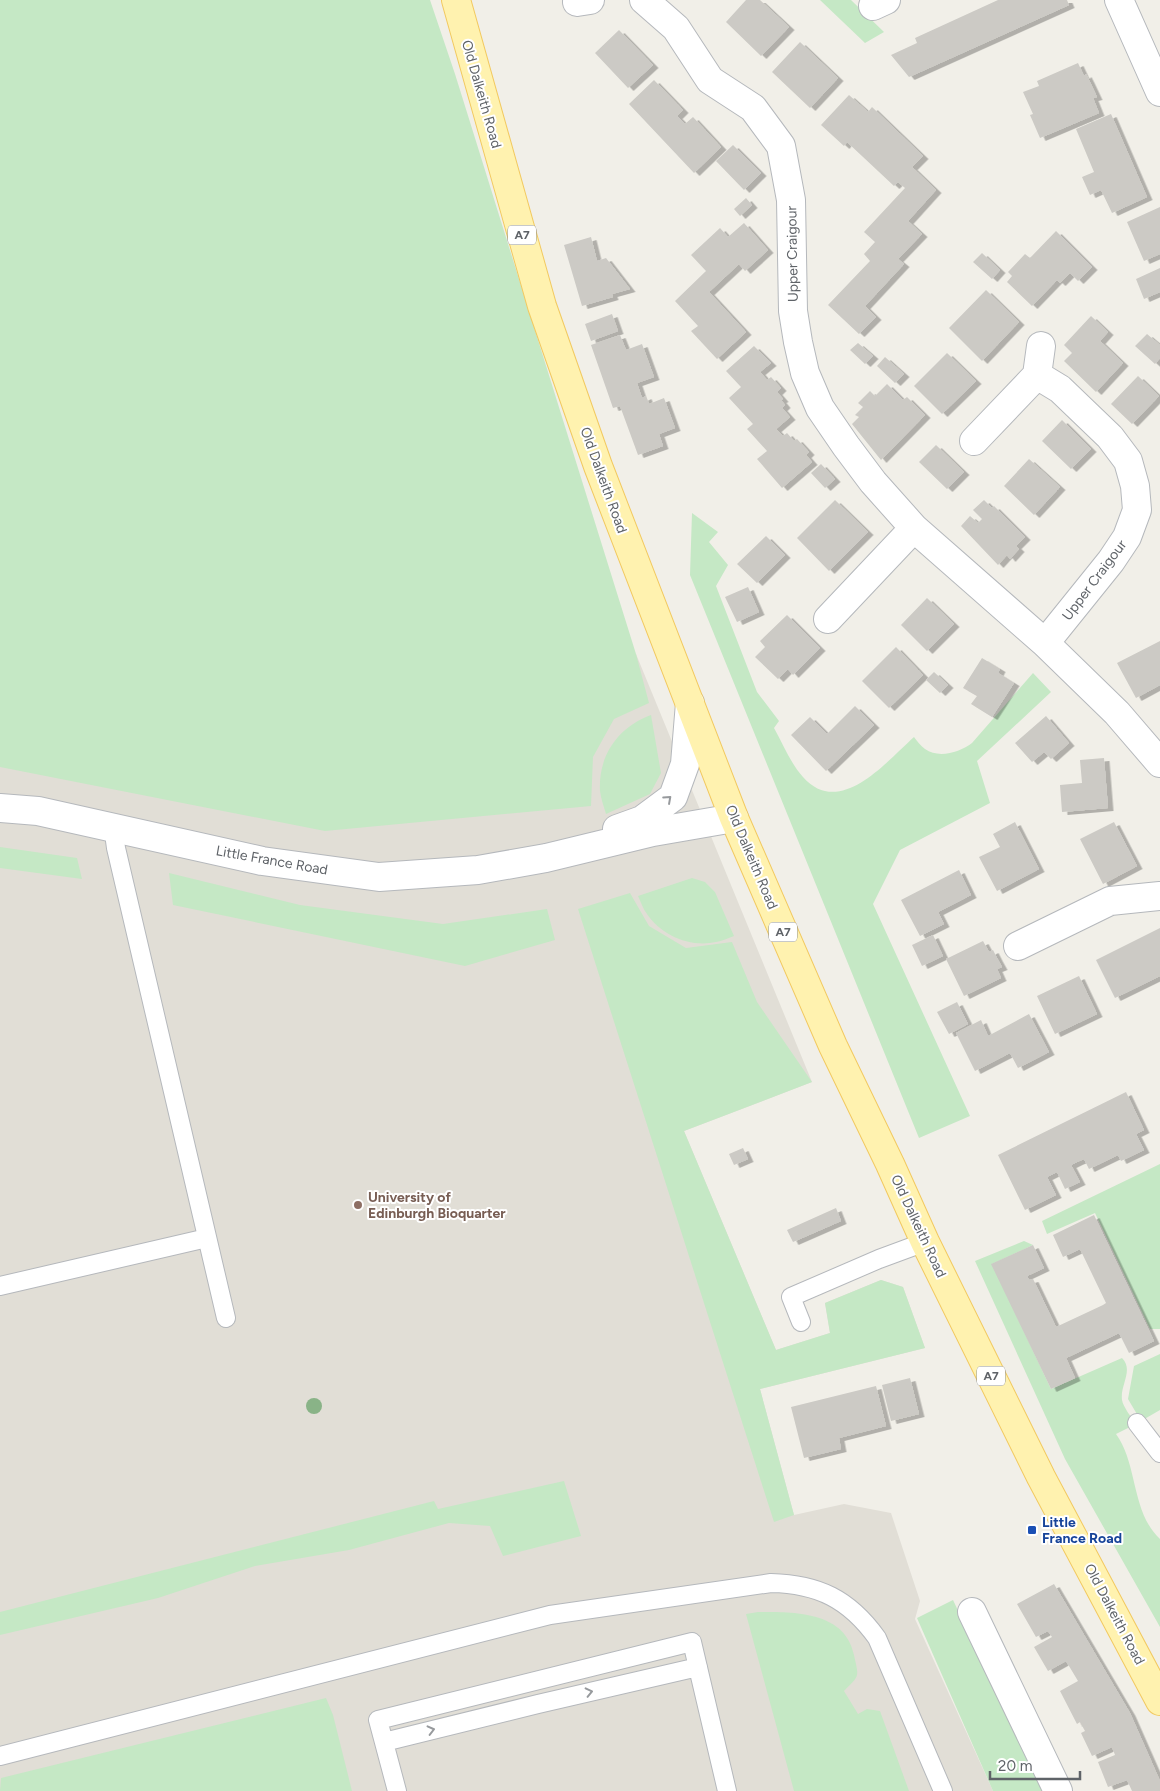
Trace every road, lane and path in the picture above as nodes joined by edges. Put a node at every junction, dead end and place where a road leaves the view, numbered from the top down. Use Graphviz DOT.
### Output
graph roads {
  1 [pos="456,0"];
  2 [pos="644,0"];
  3 [pos="1119,0"];
  4 [pos="1160,92"];
  5 [pos="1040,346"];
  6 [pos="1037,375"];
  7 [pos="974,441"];
  8 [pos="914,528"];
  9 [pos="828,619"];
  10 [pos="1045,643"];
  11 [pos="690,703"];
  12 [pos="1160,763"];
  13 [pos="0,808"];
  14 [pos="734,818"];
  15 [pos="113,826"];
  16 [pos="546,858"];
  17 [pos="1160,896"];
  18 [pos="1018,946"];
  19 [pos="207,1238"];
  20 [pos="925,1242"];
  21 [pos="0,1286"];
  22 [pos="226,1318"];
  23 [pos="801,1322"];
  24 [pos="1137,1423"];
  25 [pos="1160,1453"];
  26 [pos="972,1612"];
  27 [pos="698,1668"];
  28 [pos="1160,1701"];
  29 [pos="384,1742"];
  30 [pos="3,1755"];
  31 [pos="397,1791"];
  32 [pos="728,1791"];
  33 [pos="943,1791"];
  34 [pos="1058,1791"];
  1 -- 11 [label="main road, Old Dalkeith Road / A7"];
  2 -- 8 [label="street, Upper Craigour"];
  3 -- 4 [label="street"];
  5 -- 6 [label="street"];
  6 -- 7 [label="street"];
  6 -- 10 [label="street, Upper Craigour"];
  8 -- 9 [label="street"];
  8 -- 10 [label="street, Upper Craigour"];
  10 -- 12 [label="street, Upper Craigour"];
  11 -- 14 [label="main road, Old Dalkeith Road / A7"];
  16 -- 11 [label="street, Little France Road, one-way"];
  13 -- 15 [label="street, Little France Road"];
  14 -- 16 [label="street, Little France Road"];
  14 -- 20 [label="main road, Old Dalkeith Road / A7"];
  15 -- 16 [label="street, Little France Road"];
  15 -- 19 [label="lane"];
  17 -- 18 [label="street"];
  19 -- 21 [label="lane"];
  19 -- 22 [label="lane"];
  20 -- 23 [label="lane"];
  20 -- 28 [label="main road, Old Dalkeith Road / A7"];
  24 -- 25 [label="lane"];
  26 -- 34 [label="street"];
  29 -- 27 [label="lane, one-way"];
  27 -- 29 [label="lane"];
  27 -- 32 [label="lane"];
  29 -- 31 [label="lane"];
  30 -- 33 [label="lane"];
}
